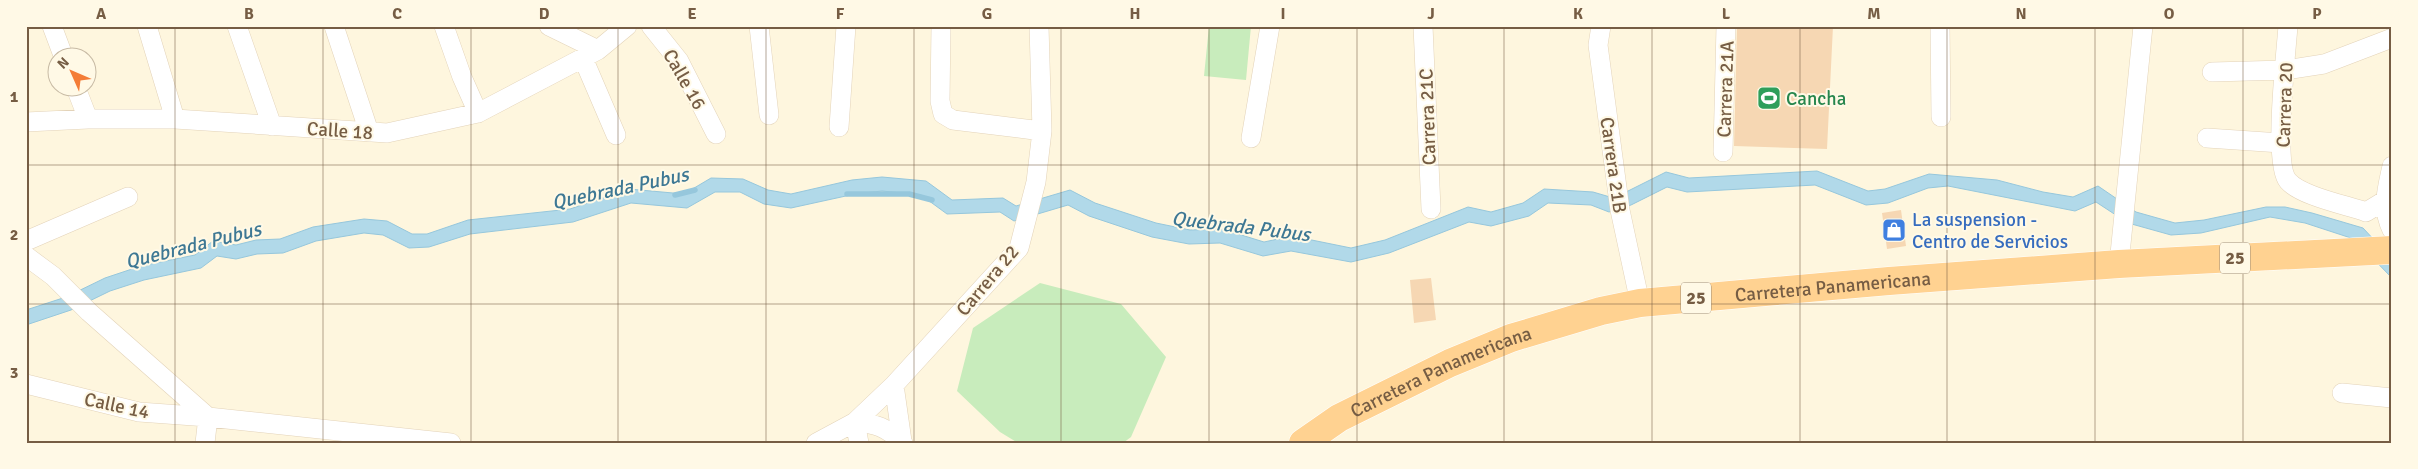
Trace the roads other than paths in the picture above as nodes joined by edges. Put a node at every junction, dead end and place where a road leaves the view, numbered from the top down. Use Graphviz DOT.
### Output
graph roads {
  1 [pos="52,26"];
  2 [pos="147,26"];
  3 [pos="237,26"];
  4 [pos="334,26"];
  5 [pos="444,26"];
  6 [pos="549,26"];
  7 [pos="627,26"];
  8 [pos="650,26"];
  9 [pos="759,26"];
  10 [pos="846,26"];
  11 [pos="941,26"];
  12 [pos="1039,26"];
  13 [pos="1270,26"];
  14 [pos="1424,26"];
  15 [pos="1601,26"];
  16 [pos="1726,26"];
  17 [pos="1940,26"];
  18 [pos="2142,26"];
  19 [pos="2288,26"];
  20 [pos="2392,38"];
  21 [pos="60,48"];
  22 [pos="590,54"];
  23 [pos="2285,70"];
  24 [pos="2212,72"];
  25 [pos="80,98"];
  26 [pos="478,113"];
  27 [pos="769,115"];
  28 [pos="1941,117"];
  29 [pos="88,119"];
  30 [pos="175,119"];
  31 [pos="26,122"];
  32 [pos="272,126"];
  33 [pos="839,127"];
  34 [pos="1042,131"];
  35 [pos="369,132"];
  36 [pos="716,134"];
  37 [pos="616,135"];
  38 [pos="1251,138"];
  39 [pos="2207,138"];
  40 [pos="2281,143"];
  41 [pos="1723,152"];
  42 [pos="2392,166"];
  43 [pos="128,197"];
  44 [pos="2384,200"];
  45 [pos="1431,209"];
  46 [pos="2392,230"];
  47 [pos="26,241"];
  48 [pos="2392,250"];
  49 [pos="26,256"];
  50 [pos="2119,264"];
  51 [pos="1640,304"];
  52 [pos="26,384"];
  53 [pos="894,385"];
  54 [pos="2342,393"];
  55 [pos="2392,398"];
  56 [pos="208,417"];
  57 [pos="855,422"];
  58 [pos="902,442"];
  59 [pos="205,443"];
  60 [pos="451,443"];
  61 [pos="816,443"];
  62 [pos="859,443"];
  63 [pos="1303,443"];
  1 -- 21 [label="street"];
  2 -- 30 [label="street"];
  3 -- 32 [label="street"];
  4 -- 35 [label="street"];
  5 -- 26 [label="street"];
  6 -- 22 [label="street"];
  7 -- 22 [label="street, Calle 18"];
  8 -- 36 [label="street, Calle 16"];
  9 -- 27 [label="street"];
  10 -- 33 [label="street"];
  11 -- 34 [label="street"];
  12 -- 34 [label="street, Carrera 22"];
  13 -- 38 [label="street"];
  14 -- 45 [label="street, Carrera 21C"];
  15 -- 51 [label="street, Carrera 21B"];
  16 -- 41 [label="street, Carrera 21A"];
  17 -- 28 [label="street"];
  18 -- 50 [label="street"];
  19 -- 23 [label="street, Carrera 20"];
  20 -- 23 [label="street"];
  22 -- 26 [label="street, Calle 18"];
  22 -- 37 [label="street"];
  23 -- 24 [label="street"];
  23 -- 40 [label="street, Carrera 20"];
  25 -- 29 [label="street"];
  26 -- 35 [label="street, Calle 18"];
  29 -- 30 [label="street, Calle 18"];
  29 -- 31 [label="street, Calle 18"];
  30 -- 32 [label="street, Calle 18"];
  32 -- 35 [label="street, Calle 18"];
  34 -- 53 [label="street, Carrera 22"];
  39 -- 40 [label="street"];
  40 -- 44 [label="street, Carrera 20"];
  42 -- 44 [label="street"];
  43 -- 47 [label="street"];
  44 -- 46 [label="street"];
  48 -- 50 [label="highway, Carretera Panamericana / 25"];
  49 -- 56 [label="street"];
  50 -- 51 [label="highway, Carretera Panamericana / 25"];
  51 -- 63 [label="highway, Carretera Panamericana / 25"];
  52 -- 56 [label="street, Calle 14"];
  53 -- 57 [label="street, Carrera 22"];
  53 -- 58 [label="street"];
  54 -- 55 [label="street"];
  56 -- 59 [label="street"];
  56 -- 60 [label="street, Calle 14"];
  57 -- 58 [label="street"];
  57 -- 61 [label="street, Carrera 22"];
  57 -- 62 [label="street"];
}
